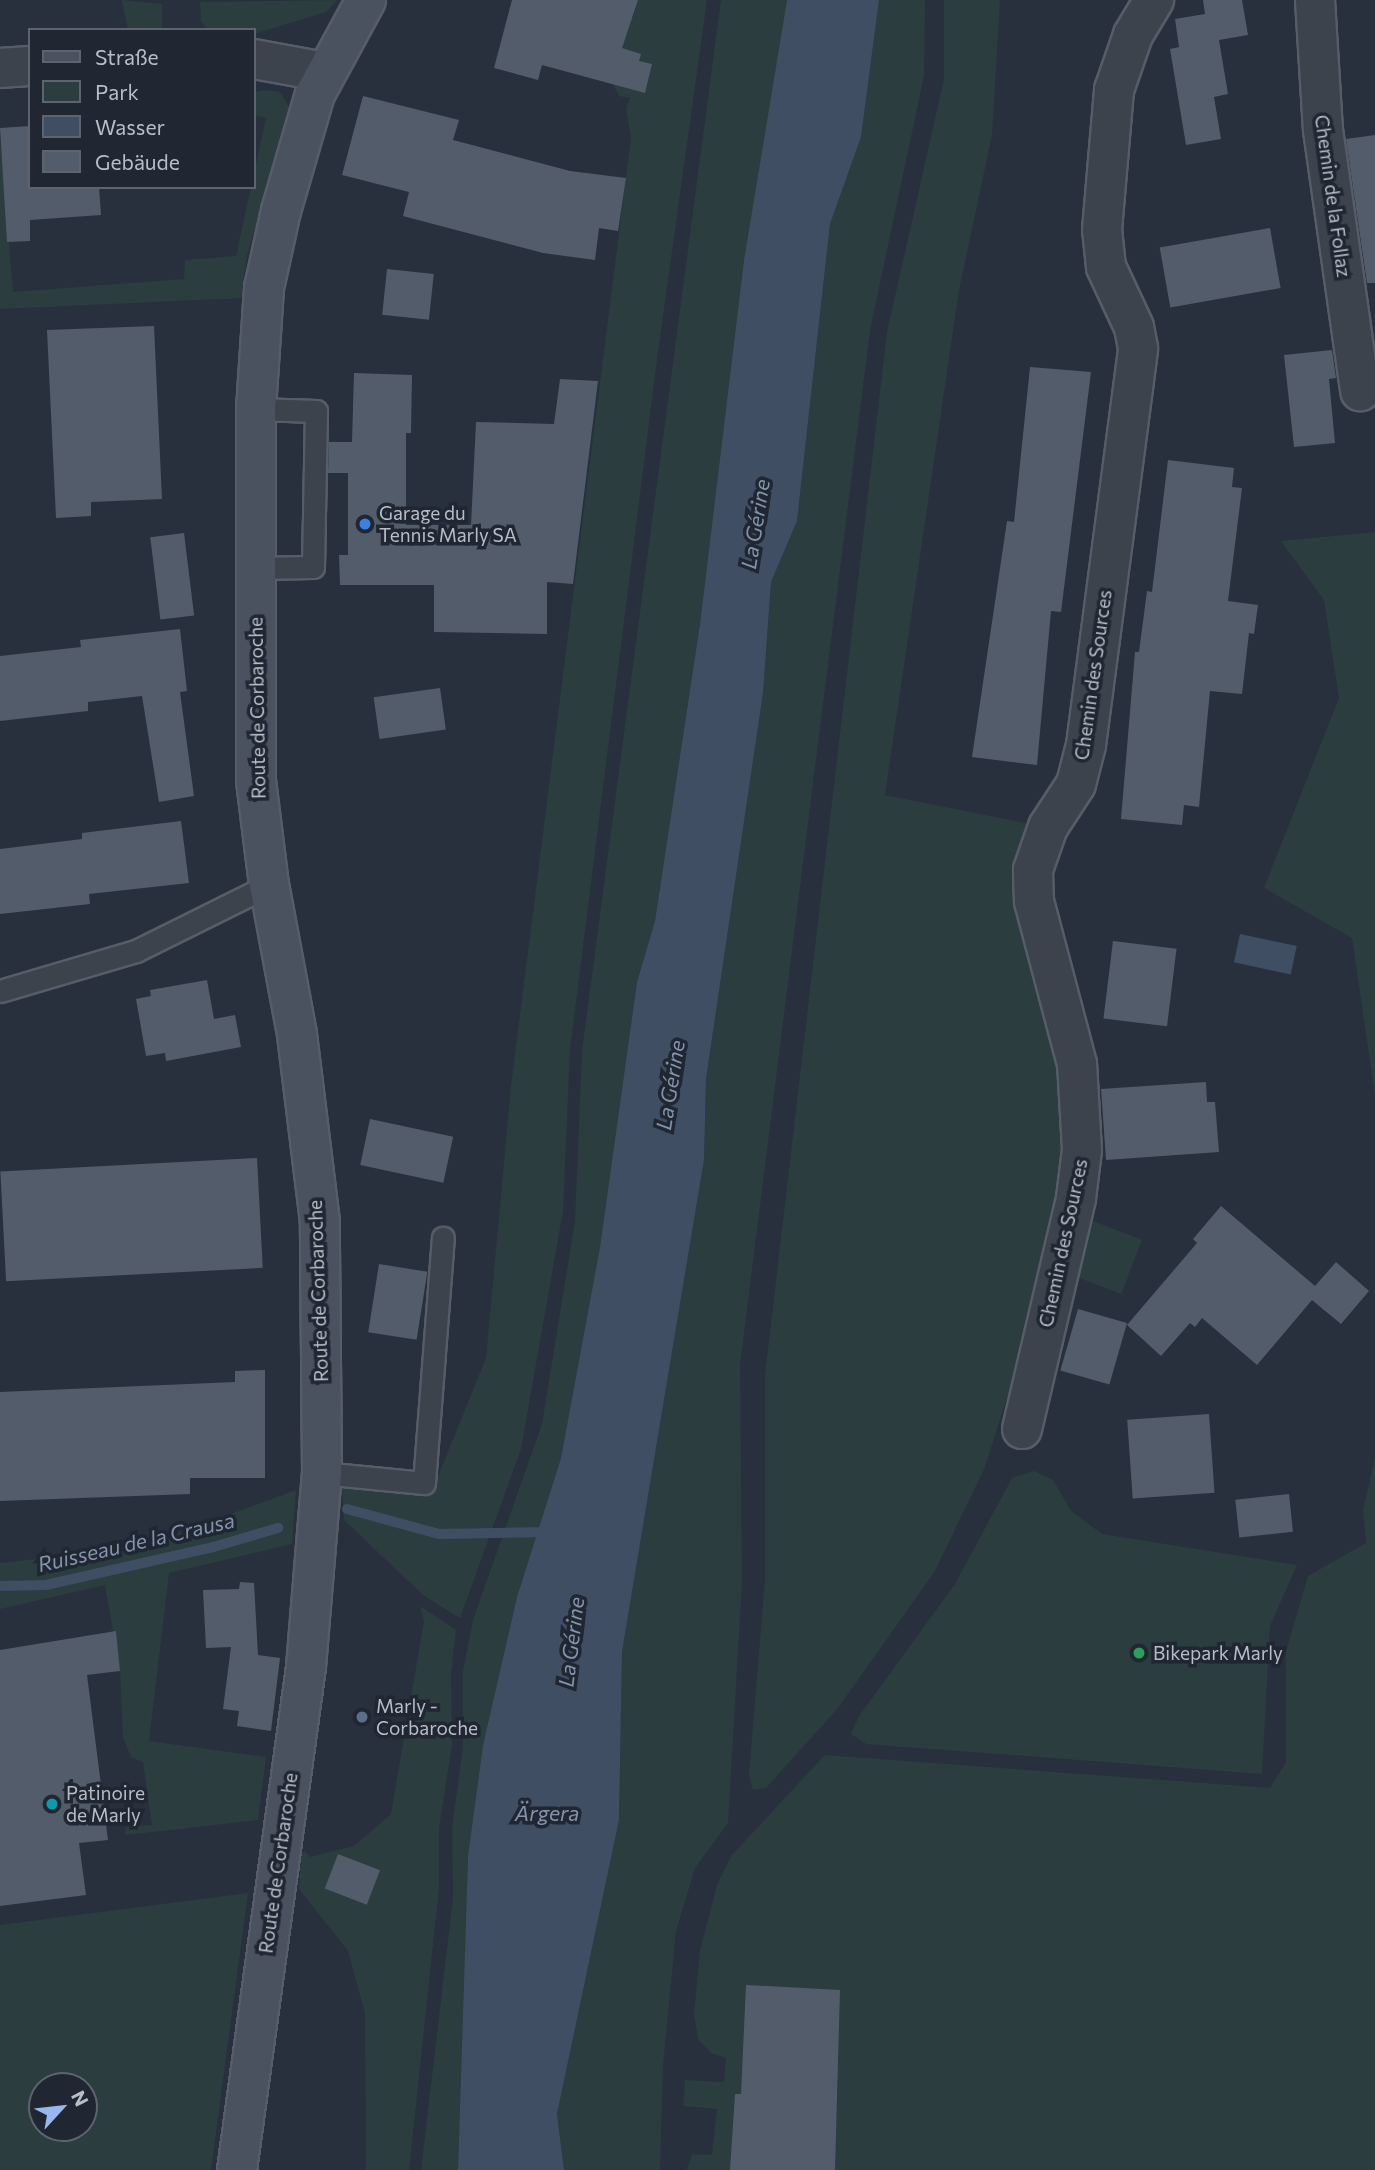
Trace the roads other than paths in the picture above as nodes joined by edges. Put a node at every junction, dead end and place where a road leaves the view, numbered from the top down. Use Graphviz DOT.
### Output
graph roads {
  1 [pos="366,0"];
  2 [pos="1154,0"];
  3 [pos="1315,0"];
  4 [pos="256,59"];
  5 [pos="28,66"];
  6 [pos="0,68"];
  7 [pos="325,72"];
  8 [pos="1360,391"];
  9 [pos="256,409"];
  10 [pos="255,568"];
  11 [pos="269,885"];
  12 [pos="0,990"];
  13 [pos="443,1238"];
  14 [pos="1022,1429"];
  15 [pos="322,1472"];
  16 [pos="237,2170"];
  1 -- 7 [label="street, Route de Corbaroche"];
  2 -- 14 [label="street, Chemin des Sources"];
  3 -- 8 [label="street, Chemin de la Follaz"];
  4 -- 7 [label="street"];
  5 -- 6 [label="street"];
  7 -- 9 [label="street, Route de Corbaroche"];
  9 -- 10 [label="street, Route de Corbaroche"];
  9 -- 10 [label="lane"];
  10 -- 11 [label="street, Route de Corbaroche"];
  11 -- 12 [label="lane"];
  11 -- 15 [label="street, Route de Corbaroche"];
  13 -- 15 [label="lane"];
  15 -- 16 [label="street, Route de Corbaroche"];
}
